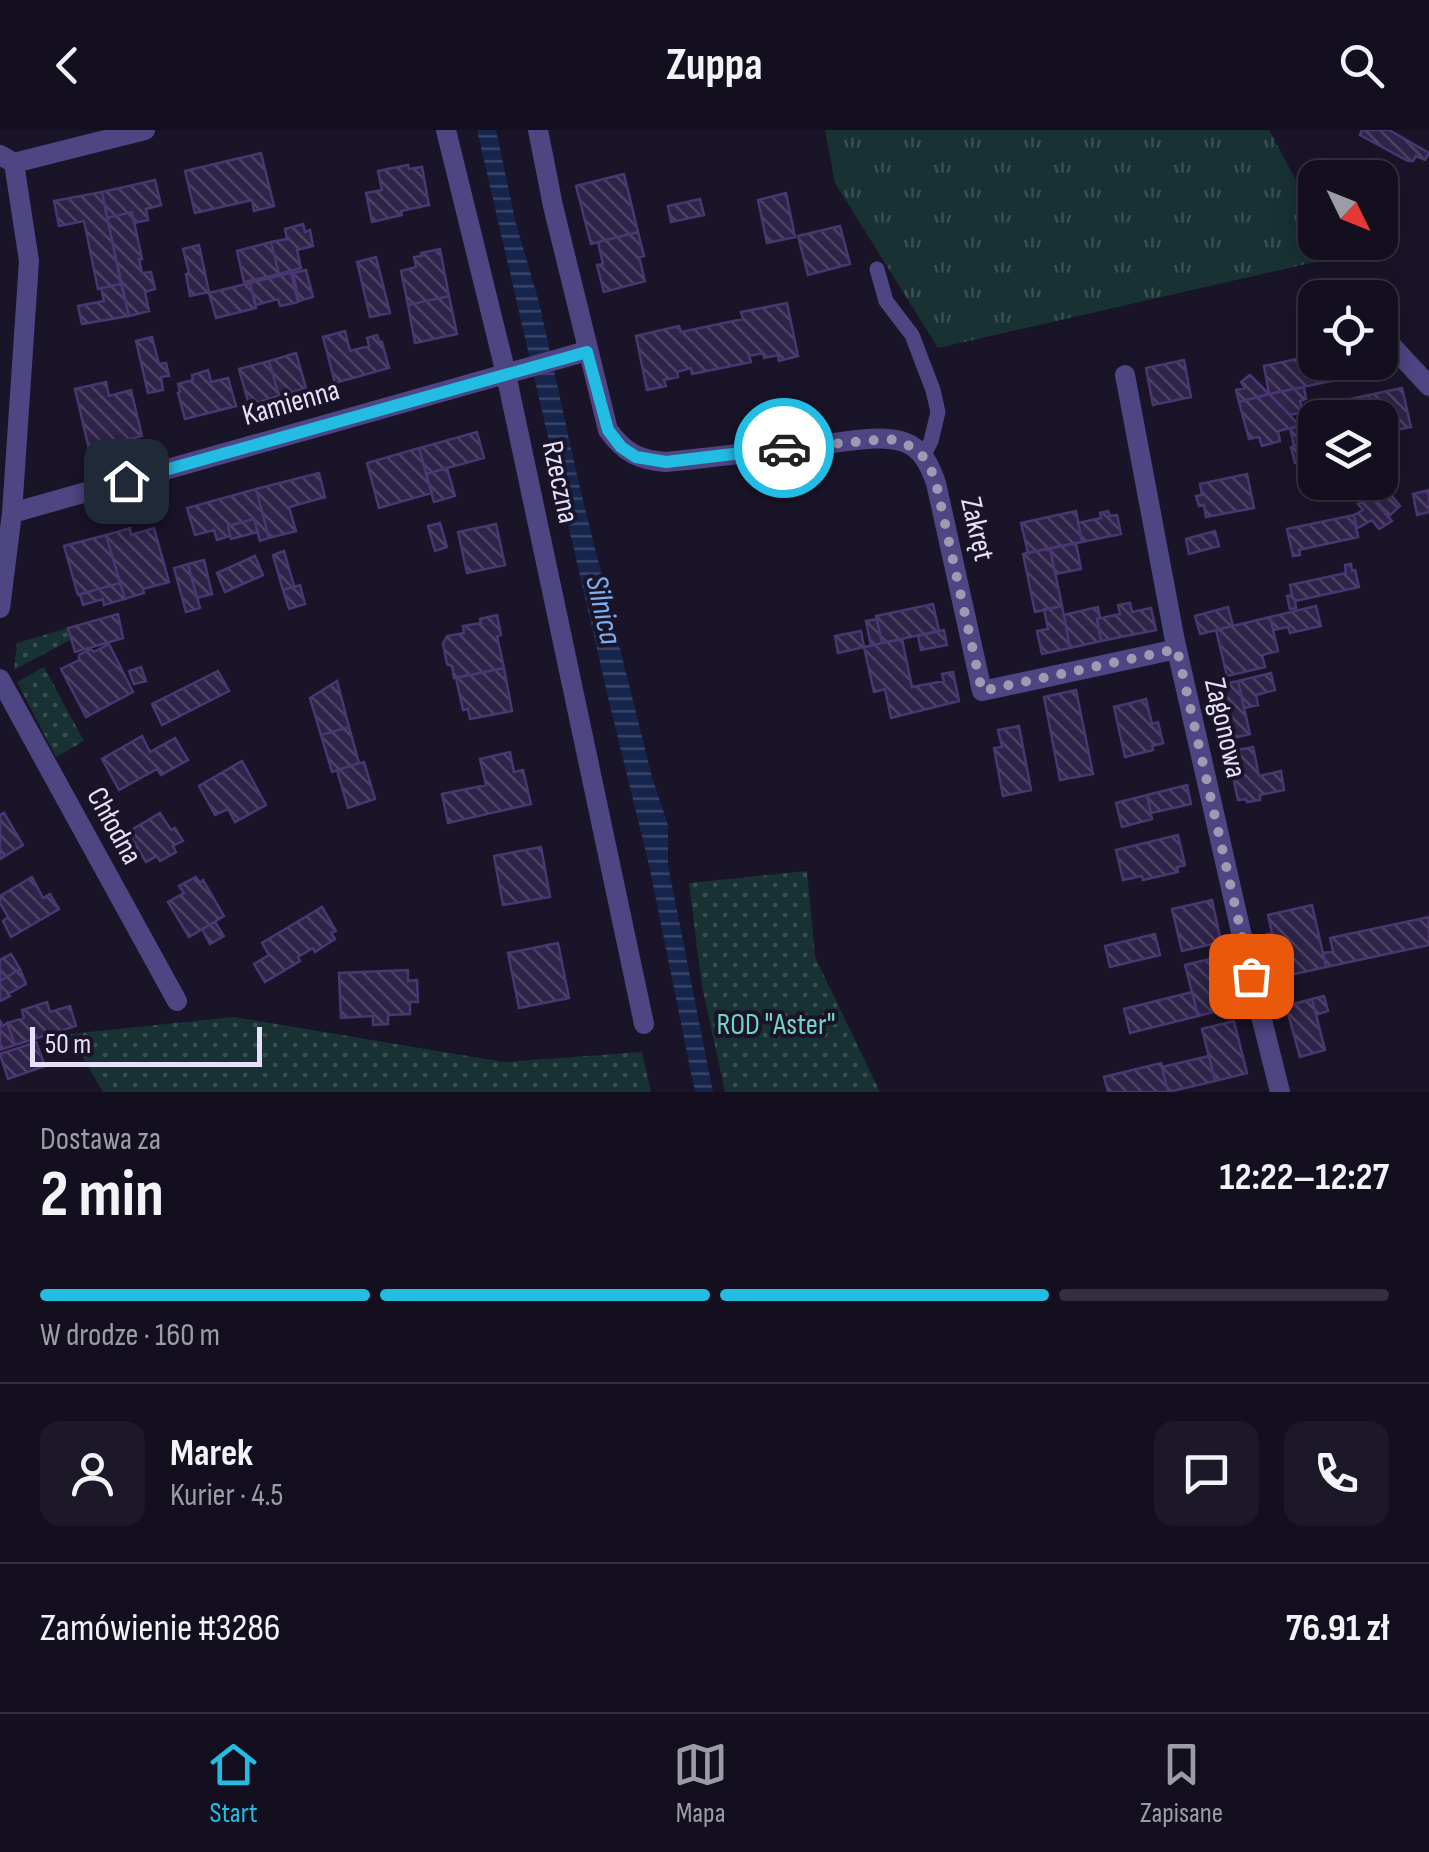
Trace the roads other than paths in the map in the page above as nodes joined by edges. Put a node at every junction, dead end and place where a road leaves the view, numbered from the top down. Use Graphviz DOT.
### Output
graph roads {
  1 [pos="145,130"];
  2 [pos="446,130"];
  3 [pos="538,130"];
  4 [pos="7,159"];
  5 [pos="877,269"];
  6 [pos="1398,352"];
  7 [pos="577,354"];
  8 [pos="514,371"];
  9 [pos="1125,375"];
  10 [pos="1429,386"];
  11 [pos="928,464"];
  12 [pos="12,513"];
  13 [pos="0,608"];
  14 [pos="1177,649"];
  15 [pos="0,679"];
  16 [pos="177,1001"];
  17 [pos="644,1024"];
  18 [pos="1280,1092"];
  1 -- 4 [label="street"];
  2 -- 8 [label="street, Rzeczna"];
  3 -- 7 [label="street, Rzeczna"];
  4 -- 12 [label="street"];
  5 -- 11 [label="lane"];
  6 -- 10 [label="street"];
  7 -- 8 [label="street, Kamienna"];
  7 -- 11 [label="street, Rzeczna"];
  8 -- 12 [label="street, Kamienna"];
  8 -- 17 [label="street, Rzeczna"];
  9 -- 14 [label="street, Zagonowa"];
  11 -- 14 [label="street, Zakręt"];
  12 -- 13 [label="street"];
  14 -- 18 [label="street, Zagonowa"];
  15 -- 16 [label="street, Chłodna"];
}
